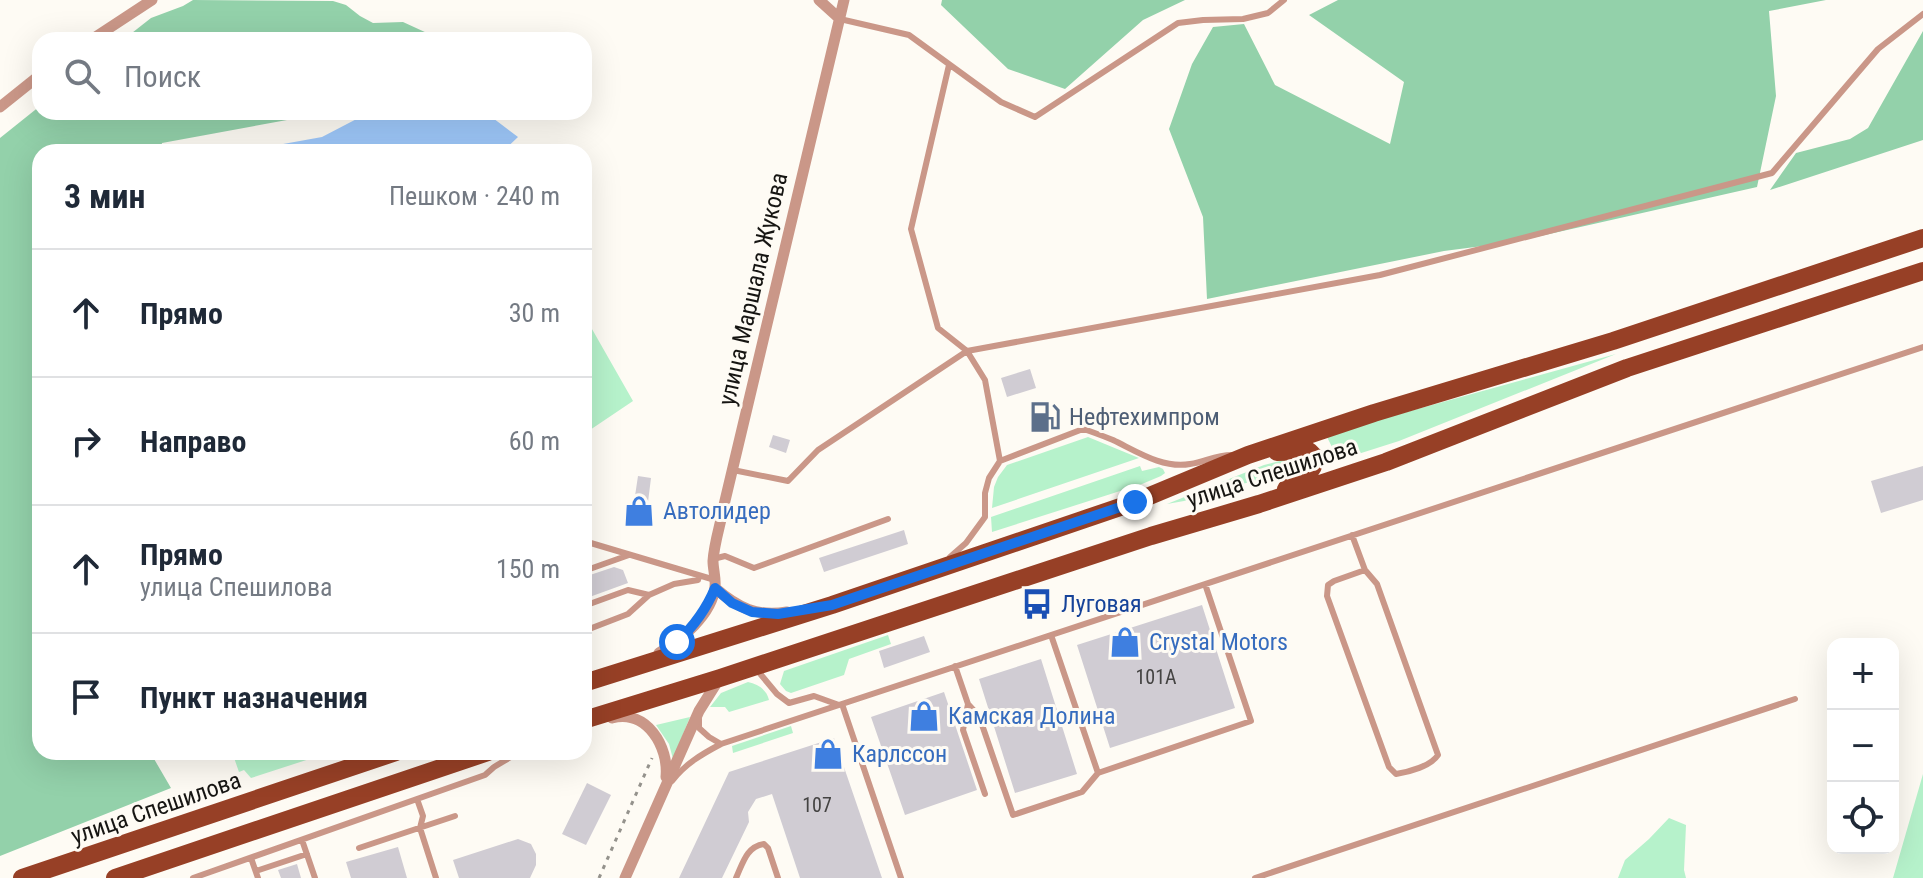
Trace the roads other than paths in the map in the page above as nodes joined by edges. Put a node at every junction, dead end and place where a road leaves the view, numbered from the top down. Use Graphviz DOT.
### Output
graph roads {
  1 [pos="152,0"];
  2 [pos="819,0"];
  3 [pos="844,0"];
  4 [pos="1284,0"];
  5 [pos="1923,14"];
  6 [pos="840,19"];
  7 [pos="103,32"];
  8 [pos="949,65"];
  9 [pos="32,81"];
  10 [pos="0,107"];
  11 [pos="1923,238"];
  12 [pos="1923,271"];
  13 [pos="1923,347"];
  14 [pos="967,351"];
  15 [pos="1248,455"];
  16 [pos="1000,461"];
  17 [pos="733,470"];
  18 [pos="1259,504"];
  19 [pos="888,519"];
  20 [pos="1352,535"];
  21 [pos="592,543"];
  22 [pos="629,555"];
  23 [pos="713,559"];
  24 [pos="592,568"];
  25 [pos="1365,570"];
  26 [pos="926,572"];
  27 [pos="698,580"];
  28 [pos="715,584"];
  29 [pos="1205,584"];
  30 [pos="649,595"];
  31 [pos="592,603"];
  32 [pos="832,605"];
  33 [pos="592,628"];
  34 [pos="1051,635"];
  35 [pos="955,666"];
  36 [pos="754,667"];
  37 [pos="609,674"];
  38 [pos="720,678"];
  39 [pos="592,680"];
  40 [pos="1795,699"];
  41 [pos="840,704"];
  42 [pos="968,704"];
  43 [pos="699,711"];
  44 [pos="592,719"];
  45 [pos="592,721"];
  46 [pos="721,744"];
  47 [pos="372,760"];
  48 [pos="464,760"];
  49 [pos="506,760"];
  50 [pos="1098,773"];
  51 [pos="663,793"];
  52 [pos="985,794"];
  53 [pos="417,799"];
  54 [pos="455,816"];
  55 [pos="420,828"];
  56 [pos="302,840"];
  57 [pos="359,848"];
  58 [pos="307,854"];
  59 [pos="251,858"];
  60 [pos="257,875"];
  61 [pos="22,878"];
  62 [pos="115,878"];
  63 [pos="193,878"];
  64 [pos="315,878"];
  65 [pos="436,878"];
  66 [pos="625,878"];
  67 [pos="736,878"];
  68 [pos="778,878"];
  69 [pos="901,878"];
  70 [pos="1255,878"];
  1 -- 7 [label="street"];
  2 -- 6 [label="street"];
  3 -- 6 [label="street, улица Маршала Жукова"];
  4 -- 8 [label="lane"];
  5 -- 14 [label="lane"];
  6 -- 8 [label="lane"];
  6 -- 17 [label="street, улица Маршала Жукова"];
  8 -- 14 [label="lane"];
  9 -- 10 [label="street"];
  11 -- 15 [label="main road, улица Спешилова"];
  12 -- 18 [label="main road, улица Спешилова"];
  13 -- 20 [label="lane"];
  14 -- 16 [label="lane"];
  14 -- 17 [label="lane"];
  15 -- 16 [label="lane"];
  15 -- 18 [label="main road"];
  15 -- 26 [label="main road, улица Спешилова"];
  16 -- 26 [label="lane"];
  17 -- 23 [label="street, улица Маршала Жукова"];
  18 -- 36 [label="main road, улица Спешилова"];
  19 -- 23 [label="lane"];
  20 -- 25 [label="lane"];
  20 -- 29 [label="lane"];
  21 -- 22 [label="lane"];
  22 -- 24 [label="lane"];
  22 -- 28 [label="lane"];
  23 -- 28 [label="street, улица Маршала Жукова"];
  25 -- 25 [label="lane"];
  26 -- 32 [label="main road, улица Спешилова"];
  27 -- 30 [label="lane"];
  28 -- 32 [label="street"];
  28 -- 37 [label="street"];
  29 -- 34 [label="lane"];
  29 -- 50 [label="lane"];
  30 -- 31 [label="lane"];
  30 -- 33 [label="lane"];
  32 -- 37 [label="main road, улица Спешилова"];
  34 -- 35 [label="lane"];
  34 -- 50 [label="lane"];
  35 -- 41 [label="lane"];
  35 -- 42 [label="lane"];
  36 -- 38 [label="main road, улица Спешилова"];
  36 -- 41 [label="lane"];
  37 -- 39 [label="main road, улица Спешилова"];
  38 -- 43 [label="street"];
  38 -- 44 [label="main road, улица Спешилова"];
  40 -- 70 [label="lane"];
  41 -- 46 [label="lane"];
  41 -- 69 [label="lane"];
  42 -- 50 [label="lane"];
  42 -- 52 [label="lane"];
  43 -- 46 [label="lane"];
  43 -- 51 [label="street"];
  45 -- 51 [label="street"];
  46 -- 51 [label="lane"];
  47 -- 61 [label="main road, улица Спешилова"];
  48 -- 62 [label="main road"];
  49 -- 53 [label="lane"];
  51 -- 66 [label="street"];
  53 -- 55 [label="lane"];
  53 -- 56 [label="lane"];
  54 -- 55 [label="lane"];
  55 -- 57 [label="lane"];
  55 -- 65 [label="lane"];
  56 -- 58 [label="lane"];
  56 -- 59 [label="lane"];
  58 -- 60 [label="lane"];
  58 -- 64 [label="lane"];
  59 -- 60 [label="lane"];
  59 -- 63 [label="lane"];
  67 -- 68 [label="lane"];
}
